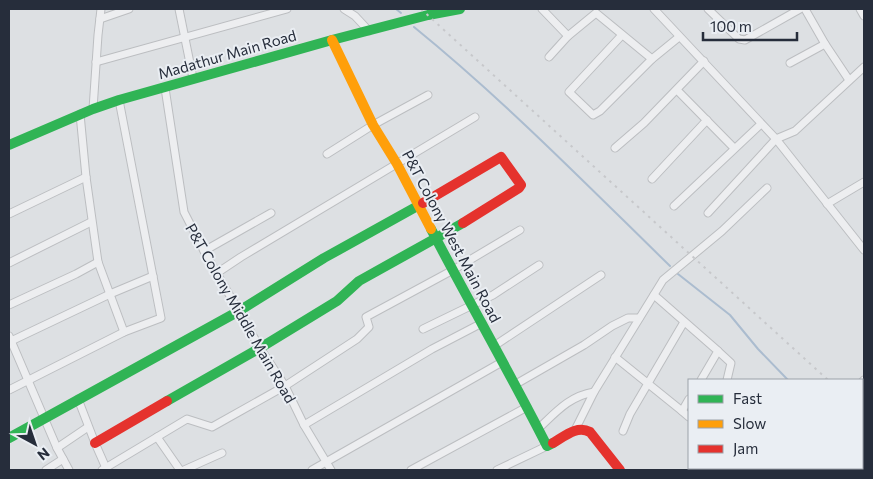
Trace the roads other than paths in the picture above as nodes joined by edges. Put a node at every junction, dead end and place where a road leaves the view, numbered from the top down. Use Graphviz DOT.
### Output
graph roads {
  1 [pos="101,9"];
  2 [pos="129,9"];
  3 [pos="178,9"];
  4 [pos="287,9"];
  5 [pos="344,9"];
  6 [pos="460,9"];
  7 [pos="542,9"];
  8 [pos="654,9"];
  9 [pos="708,9"];
  10 [pos="800,9"];
  11 [pos="805,9"];
  12 [pos="860,9"];
  13 [pos="864,16"];
  14 [pos="100,19"];
  15 [pos="369,31"];
  16 [pos="622,35"];
  17 [pos="184,36"];
  18 [pos="568,36"];
  19 [pos="679,37"];
  20 [pos="332,40"];
  21 [pos="825,44"];
  22 [pos="550,57"];
  23 [pos="652,59"];
  24 [pos="704,61"];
  25 [pos="96,62"];
  26 [pos="790,63"];
  27 [pos="864,67"];
  28 [pos="193,78"];
  29 [pos="849,80"];
  30 [pos="165,88"];
  31 [pos="677,90"];
  32 [pos="428,95"];
  33 [pos="120,100"];
  34 [pos="94,109"];
  35 [pos="80,114"];
  36 [pos="476,118"];
  37 [pos="707,120"];
  38 [pos="761,124"];
  39 [pos="373,125"];
  40 [pos="776,139"];
  41 [pos="9,145"];
  42 [pos="615,148"];
  43 [pos="734,148"];
  44 [pos="327,154"];
  45 [pos="398,164"];
  46 [pos="86,178"];
  47 [pos="652,179"];
  48 [pos="864,182"];
  49 [pos="767,188"];
  50 [pos="827,204"];
  51 [pos="419,206"];
  52 [pos="674,206"];
  53 [pos="708,212"];
  54 [pos="271,213"];
  55 [pos="9,214"];
  56 [pos="91,222"];
  57 [pos="520,230"];
  58 [pos="436,239"];
  59 [pos="864,250"];
  60 [pos="204,251"];
  61 [pos="98,262"];
  62 [pos="9,263"];
  63 [pos="539,265"];
  64 [pos="453,270"];
  65 [pos="217,273"];
  66 [pos="601,275"];
  67 [pos="153,276"];
  68 [pos="110,294"];
  69 [pos="654,295"];
  70 [pos="9,304"];
  71 [pos="471,306"];
  72 [pos="239,311"];
  73 [pos="639,318"];
  74 [pos="482,322"];
  75 [pos="684,322"];
  76 [pos="423,329"];
  77 [pos="124,332"];
  78 [pos="9,340"];
  79 [pos="494,346"];
  80 [pos="260,348"];
  81 [pos="718,351"];
  82 [pos="615,357"];
  83 [pos="502,362"];
  84 [pos="702,379"];
  85 [pos="727,379"];
  86 [pos="28,381"];
  87 [pos="647,383"];
  88 [pos="516,384"];
  89 [pos="285,386"];
  90 [pos="9,390"];
  91 [pos="594,392"];
  92 [pos="78,400"];
  93 [pos="688,401"];
  94 [pos="527,407"];
  95 [pos="682,411"];
  96 [pos="688,415"];
  97 [pos="44,418"];
  98 [pos="304,425"];
  99 [pos="88,427"];
  100 [pos="539,428"];
  101 [pos="575,430"];
  102 [pos="623,431"];
  103 [pos="157,436"];
  104 [pos="9,438"];
  105 [pos="94,443"];
  106 [pos="547,446"];
  107 [pos="57,448"];
  108 [pos="222,453"];
  109 [pos="63,459"];
  110 [pos="327,462"];
  111 [pos="104,469"];
  112 [pos="502,469"];
  113 [pos="46,470"];
  114 [pos="69,470"];
  115 [pos="180,470"];
  116 [pos="184,470"];
  117 [pos="312,470"];
  118 [pos="331,470"];
  119 [pos="411,470"];
  120 [pos="620,470"];
  1 -- 14 [label="street"];
  2 -- 14 [label="street"];
  3 -- 17 [label="street"];
  4 -- 17 [label="street"];
  5 -- 15 [label="street"];
  6 -- 15 [label="street, Madathur Main Road"];
  7 -- 18 [label="street"];
  8 -- 19 [label="street"];
  9 -- 10 [label="street"];
  11 -- 21 [label="street"];
  12 -- 13 [label="street"];
  14 -- 25 [label="street"];
  15 -- 20 [label="street, Madathur Main Road"];
  16 -- 18 [label="street"];
  16 -- 23 [label="street"];
  16 -- 23 [label="street"];
  17 -- 25 [label="street"];
  17 -- 28 [label="street"];
  18 -- 22 [label="street"];
  19 -- 23 [label="street"];
  19 -- 24 [label="street"];
  20 -- 28 [label="street, Madathur Main Road"];
  20 -- 39 [label="street, P&T Colony West Main Road"];
  21 -- 26 [label="street"];
  21 -- 29 [label="street"];
  24 -- 31 [label="street"];
  24 -- 38 [label="street"];
  25 -- 34 [label="street"];
  27 -- 29 [label="street"];
  28 -- 30 [label="street, Madathur Main Road"];
  29 -- 40 [label="street"];
  30 -- 33 [label="street, Madathur Main Road"];
  30 -- 60 [label="street, P&T Colony Middle Main Road"];
  31 -- 37 [label="street"];
  31 -- 42 [label="street"];
  32 -- 39 [label="street"];
  33 -- 34 [label="street, Madathur Main Road"];
  33 -- 67 [label="street"];
  34 -- 35 [label="street, Madathur Main Road"];
  35 -- 41 [label="street, Madathur Main Road"];
  35 -- 46 [label="street"];
  36 -- 45 [label="street"];
  37 -- 43 [label="street"];
  37 -- 47 [label="street"];
  38 -- 40 [label="street"];
  38 -- 43 [label="street"];
  39 -- 44 [label="street"];
  39 -- 45 [label="street, P&T Colony West Main Road"];
  40 -- 50 [label="street"];
  40 -- 53 [label="street"];
  43 -- 52 [label="street"];
  45 -- 51 [label="street, P&T Colony West Main Road"];
  45 -- 65 [label="street"];
  46 -- 55 [label="street"];
  46 -- 56 [label="street"];
  48 -- 50 [label="street"];
  49 -- 69 [label="street"];
  50 -- 59 [label="street"];
  51 -- 58 [label="street, P&T Colony West Main Road"];
  51 -- 58 [label="street"];
  51 -- 72 [label="street"];
  54 -- 60 [label="street"];
  56 -- 61 [label="street"];
  56 -- 62 [label="street"];
  57 -- 64 [label="street"];
  58 -- 64 [label="street, P&T Colony West Main Road"];
  58 -- 80 [label="street"];
  60 -- 65 [label="street, P&T Colony Middle Main Road"];
  61 -- 68 [label="street"];
  61 -- 70 [label="street"];
  63 -- 71 [label="street"];
  64 -- 71 [label="street, P&T Colony West Main Road"];
  64 -- 89 [label="street"];
  65 -- 72 [label="street, P&T Colony Middle Main Road"];
  66 -- 79 [label="street"];
  67 -- 68 [label="street"];
  67 -- 77 [label="street"];
  68 -- 77 [label="street"];
  68 -- 78 [label="street"];
  69 -- 73 [label="street"];
  69 -- 75 [label="street"];
  71 -- 74 [label="street, P&T Colony West Main Road"];
  71 -- 76 [label="street"];
  72 -- 80 [label="street, P&T Colony Middle Main Road"];
  72 -- 92 [label="street"];
  73 -- 82 [label="street"];
  73 -- 88 [label="street"];
  74 -- 79 [label="street, P&T Colony West Main Road"];
  74 -- 98 [label="street"];
  75 -- 81 [label="street"];
  75 -- 87 [label="street"];
  77 -- 86 [label="street"];
  78 -- 86 [label="street"];
  79 -- 83 [label="street, P&T Colony West Main Road"];
  80 -- 89 [label="street, P&T Colony Middle Main Road"];
  80 -- 105 [label="street"];
  81 -- 84 [label="street"];
  81 -- 85 [label="street"];
  82 -- 87 [label="street"];
  82 -- 91 [label="street"];
  83 -- 88 [label="street, P&T Colony West Main Road"];
  83 -- 110 [label="street"];
  86 -- 90 [label="street"];
  86 -- 97 [label="street"];
  87 -- 95 [label="street"];
  87 -- 102 [label="street"];
  88 -- 94 [label="street, P&T Colony West Main Road"];
  89 -- 98 [label="street, P&T Colony Middle Main Road"];
  89 -- 103 [label="street"];
  91 -- 100 [label="street"];
  91 -- 101 [label="street"];
  92 -- 97 [label="street"];
  92 -- 99 [label="street"];
  93 -- 95 [label="street"];
  94 -- 100 [label="street, P&T Colony West Main Road"];
  94 -- 119 [label="street"];
  95 -- 96 [label="street"];
  97 -- 104 [label="street"];
  97 -- 107 [label="street"];
  98 -- 110 [label="street, P&T Colony Middle Main Road"];
  99 -- 105 [label="street"];
  99 -- 107 [label="street"];
  100 -- 106 [label="street, P&T Colony West Main Road"];
  101 -- 106 [label="street"];
  101 -- 120 [label="street"];
  103 -- 111 [label="street"];
  103 -- 115 [label="street"];
  105 -- 111 [label="street"];
  106 -- 112 [label="street"];
  107 -- 109 [label="street"];
  108 -- 116 [label="street"];
  109 -- 113 [label="street"];
  109 -- 114 [label="street"];
  110 -- 117 [label="street"];
  110 -- 118 [label="street, P&T Colony Middle Main Road"];
}
